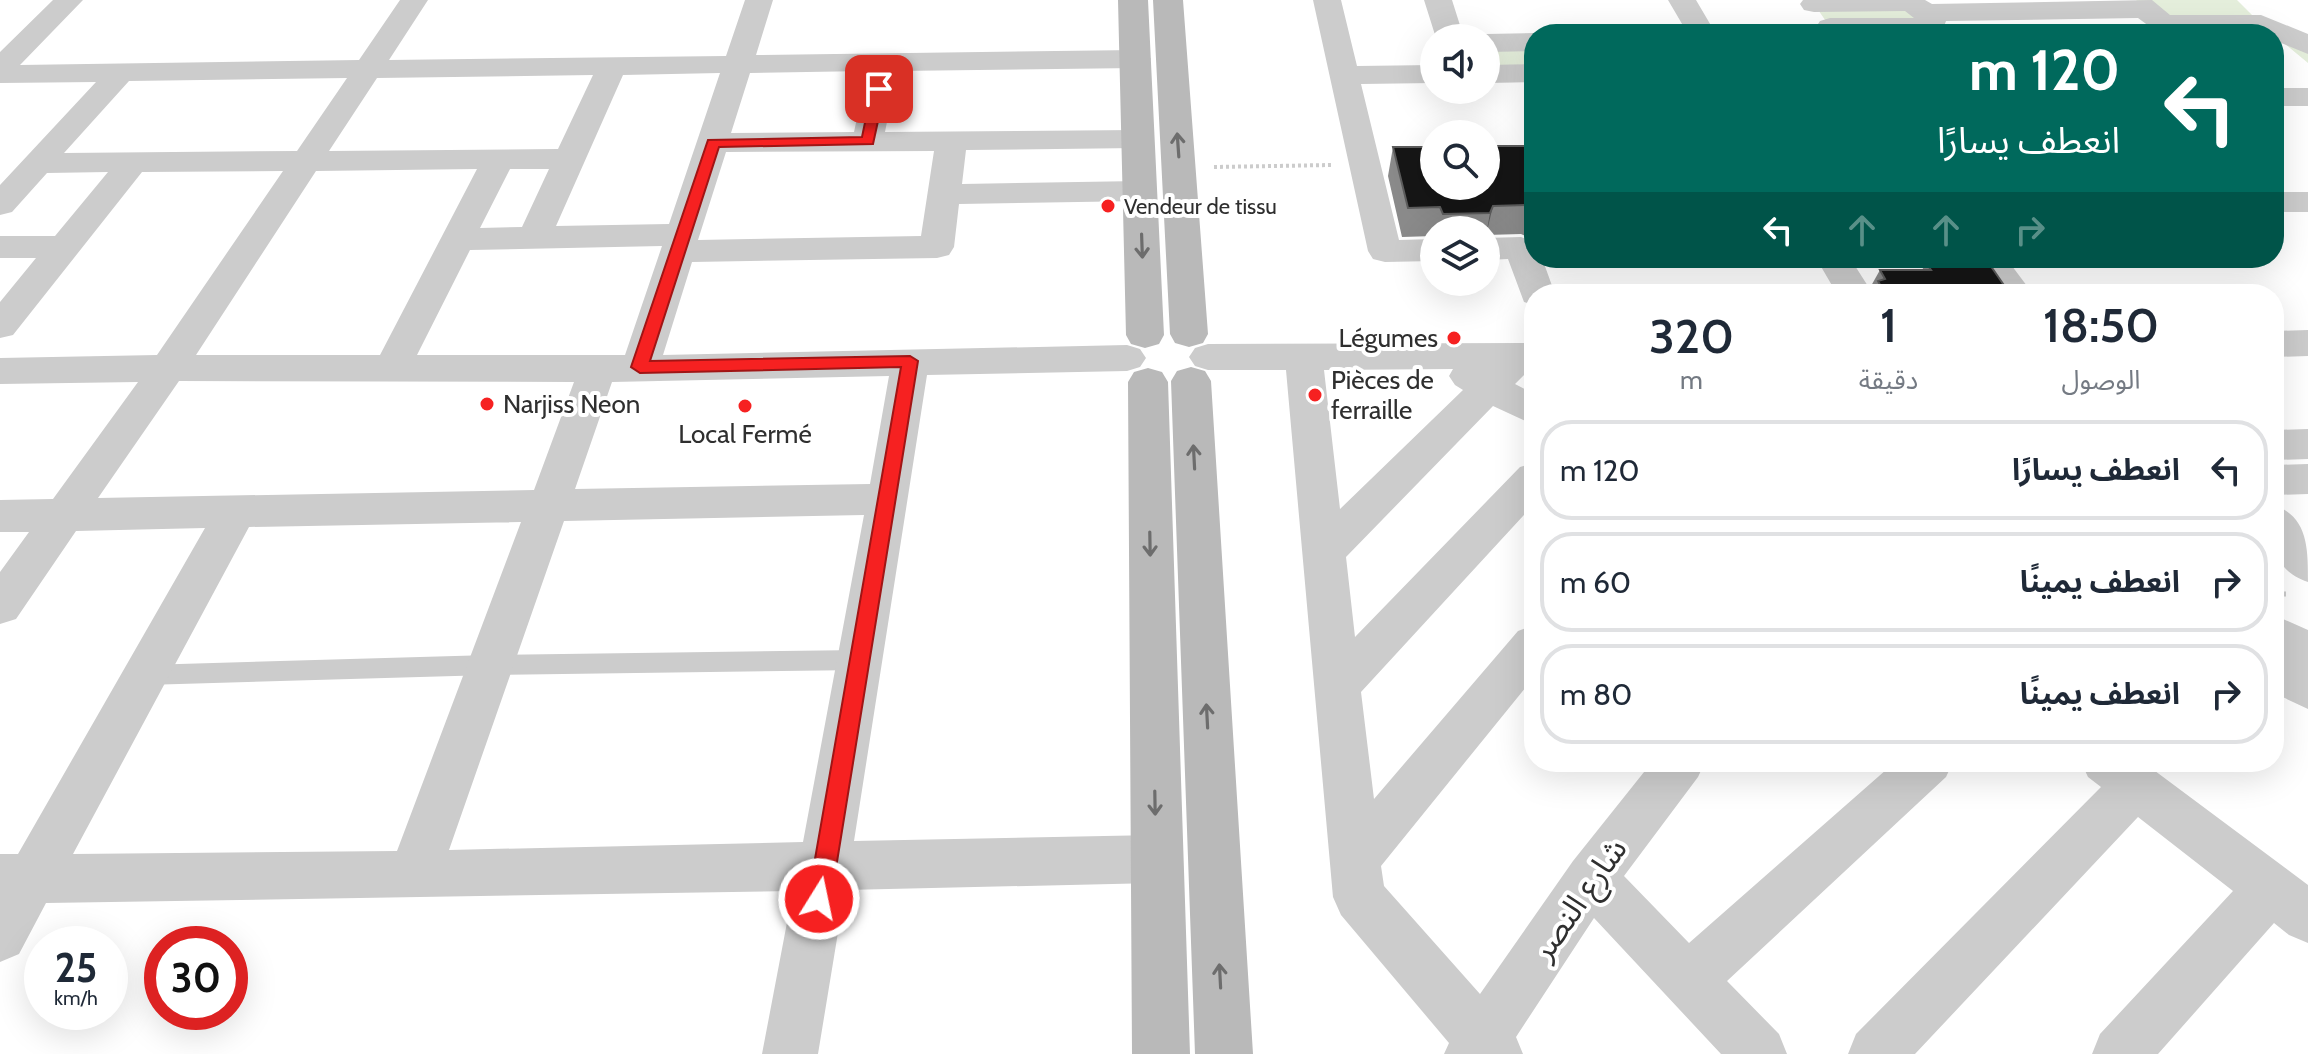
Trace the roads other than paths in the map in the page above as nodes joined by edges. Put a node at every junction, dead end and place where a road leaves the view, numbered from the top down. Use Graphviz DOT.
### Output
graph roads {
  1 [pos="69,0"];
  2 [pos="414,0"];
  3 [pos="759,0"];
  4 [pos="1133,0"];
  5 [pos="1168,0"];
  6 [pos="1327,0"];
  7 [pos="1438,0"];
  8 [pos="1682,0"];
  9 [pos="2237,0"];
  10 [pos="2123,5"];
  11 [pos="1823,16"];
  12 [pos="1446,24"];
  13 [pos="1696,24"];
  14 [pos="1910,24"];
  15 [pos="1932,24"];
  16 [pos="2176,24"];
  17 [pos="2262,24"];
  18 [pos="2284,36"];
  19 [pos="1524,42"];
  20 [pos="1500,43"];
  21 [pos="2284,44"];
  22 [pos="2308,45"];
  23 [pos="1136,59"];
  24 [pos="884,63"];
  25 [pos="740,65"];
  26 [pos="612,66"];
  27 [pos="2308,66"];
  28 [pos="368,69"];
  29 [pos="0,71"];
  30 [pos="1524,73"];
  31 [pos="119,74"];
  32 [pos="1420,74"];
  33 [pos="1500,74"];
  34 [pos="1344,75"];
  35 [pos="2284,97"];
  36 [pos="2308,97"];
  37 [pos="1137,139"];
  38 [pos="868,141"];
  39 [pos="951,141"];
  40 [pos="713,143"];
  41 [pos="569,159"];
  42 [pos="498,160"];
  43 [pos="306,161"];
  44 [pos="133,162"];
  45 [pos="38,163"];
  46 [pos="1140,191"];
  47 [pos="944,194"];
  48 [pos="2284,202"];
  49 [pos="2308,202"];
  50 [pos="0,205"];
  51 [pos="534,238"];
  52 [pos="457,239"];
  53 [pos="679,243"];
  54 [pos="0,247"];
  55 [pos="65,247"];
  56 [pos="1500,249"];
  57 [pos="1420,250"];
  58 [pos="1524,257"];
  59 [pos="0,326"];
  60 [pos="2308,343"];
  61 [pos="2284,344"];
  62 [pos="1432,356"];
  63 [pos="1524,356"];
  64 [pos="1304,357"];
  65 [pos="1168,358"];
  66 [pos="1524,359"];
  67 [pos="910,361"];
  68 [pos="168,368"];
  69 [pos="392,368"];
  70 [pos="619,368"];
  71 [pos="0,371"];
  72 [pos="1490,387"];
  73 [pos="1524,406"];
  74 [pos="2308,444"];
  75 [pos="2284,445"];
  76 [pos="2308,479"];
  77 [pos="2284,480"];
  78 [pos="1524,489"];
  79 [pos="886,499"];
  80 [pos="549,505"];
  81 [pos="237,510"];
  82 [pos="64,514"];
  83 [pos="0,516"];
  84 [pos="2284,534"];
  85 [pos="1323,553"];
  86 [pos="2308,565"];
  87 [pos="0,606"];
  88 [pos="2284,639"];
  89 [pos="2308,651"];
  90 [pos="1524,656"];
  91 [pos="861,660"];
  92 [pos="490,665"];
  93 [pos="145,675"];
  94 [pos="2284,675"];
  95 [pos="1337,687"];
  96 [pos="2308,689"];
  97 [pos="1673,772"];
  98 [pos="1918,772"];
  99 [pos="2120,774"];
  100 [pos="1155,859"];
  101 [pos="1355,859"];
  102 [pos="825,868"];
  103 [pos="414,875"];
  104 [pos="1591,878"];
  105 [pos="17,879"];
  106 [pos="2289,902"];
  107 [pos="0,936"];
  108 [pos="1688,980"];
  109 [pos="1483,1049"];
  110 [pos="790,1054"];
  111 [pos="1161,1054"];
  112 [pos="1224,1054"];
  113 [pos="1759,1054"];
  114 [pos="1876,1054"];
  115 [pos="2120,1054"];
  1 -- 29 [label="street"];
  2 -- 28 [label="street"];
  3 -- 25 [label="street"];
  4 -- 23 [label="street"];
  65 -- 5 [label="street, one-way"];
  6 -- 34 [label="street"];
  7 -- 12 [label="street"];
  8 -- 13 [label="street"];
  9 -- 17 [label="street"];
  10 -- 15 [label="street"];
  10 -- 16 [label="street"];
  11 -- 14 [label="street"];
  18 -- 22 [label="street"];
  19 -- 20 [label="street"];
  21 -- 27 [label="street"];
  23 -- 24 [label="street"];
  23 -- 37 [label="street"];
  24 -- 25 [label="street"];
  24 -- 38 [label="street"];
  25 -- 26 [label="street"];
  25 -- 40 [label="street"];
  26 -- 28 [label="street"];
  26 -- 41 [label="street"];
  28 -- 31 [label="street"];
  28 -- 43 [label="street"];
  29 -- 31 [label="street"];
  30 -- 33 [label="street"];
  31 -- 45 [label="street"];
  32 -- 34 [label="street"];
  34 -- 57 [label="street"];
  35 -- 36 [label="street"];
  37 -- 39 [label="street"];
  37 -- 46 [label="street"];
  38 -- 39 [label="street"];
  38 -- 40 [label="street"];
  39 -- 47 [label="street"];
  40 -- 53 [label="street"];
  41 -- 42 [label="street"];
  41 -- 51 [label="street"];
  42 -- 43 [label="street"];
  42 -- 52 [label="street"];
  43 -- 44 [label="street"];
  43 -- 68 [label="street"];
  44 -- 45 [label="street"];
  44 -- 55 [label="street"];
  45 -- 50 [label="street"];
  46 -- 47 [label="street"];
  46 -- 65 [label="street, one-way"];
  47 -- 53 [label="street"];
  48 -- 49 [label="street"];
  51 -- 52 [label="street"];
  51 -- 53 [label="street"];
  52 -- 69 [label="street"];
  53 -- 70 [label="street"];
  54 -- 55 [label="street"];
  55 -- 59 [label="street"];
  56 -- 58 [label="street"];
  60 -- 61 [label="street"];
  62 -- 63 [label="street"];
  62 -- 64 [label="street"];
  62 -- 72 [label="street"];
  64 -- 65 [label="street"];
  64 -- 85 [label="street"];
  65 -- 67 [label="street"];
  65 -- 100 [label="street, one-way"];
  112 -- 65 [label="street, one-way"];
  66 -- 72 [label="street"];
  67 -- 70 [label="street"];
  67 -- 79 [label="street"];
  68 -- 69 [label="street"];
  68 -- 71 [label="street"];
  68 -- 82 [label="street"];
  69 -- 70 [label="street"];
  70 -- 80 [label="street"];
  72 -- 73 [label="street"];
  72 -- 85 [label="street"];
  74 -- 75 [label="street"];
  76 -- 77 [label="street"];
  78 -- 95 [label="street"];
  79 -- 80 [label="street"];
  79 -- 91 [label="street"];
  80 -- 81 [label="street"];
  80 -- 92 [label="street"];
  81 -- 82 [label="street"];
  81 -- 93 [label="street"];
  82 -- 83 [label="street"];
  82 -- 87 [label="street"];
  84 -- 86 [label="street"];
  85 -- 95 [label="street"];
  88 -- 89 [label="street"];
  90 -- 101 [label="street"];
  91 -- 92 [label="lane"];
  91 -- 102 [label="street"];
  92 -- 93 [label="lane"];
  92 -- 103 [label="street"];
  93 -- 105 [label="street"];
  94 -- 96 [label="street"];
  95 -- 101 [label="street"];
  97 -- 104 [label="street, شارع النصر"];
  98 -- 108 [label="street"];
  99 -- 106 [label="street"];
  99 -- 114 [label="street"];
  100 -- 102 [label="street"];
  100 -- 111 [label="street"];
  101 -- 109 [label="street"];
  102 -- 103 [label="street"];
  102 -- 110 [label="street"];
  103 -- 105 [label="street"];
  104 -- 108 [label="street"];
  104 -- 109 [label="street, شارع النصر"];
  105 -- 107 [label="street"];
  106 -- 115 [label="street"];
  108 -- 113 [label="street"];
}
